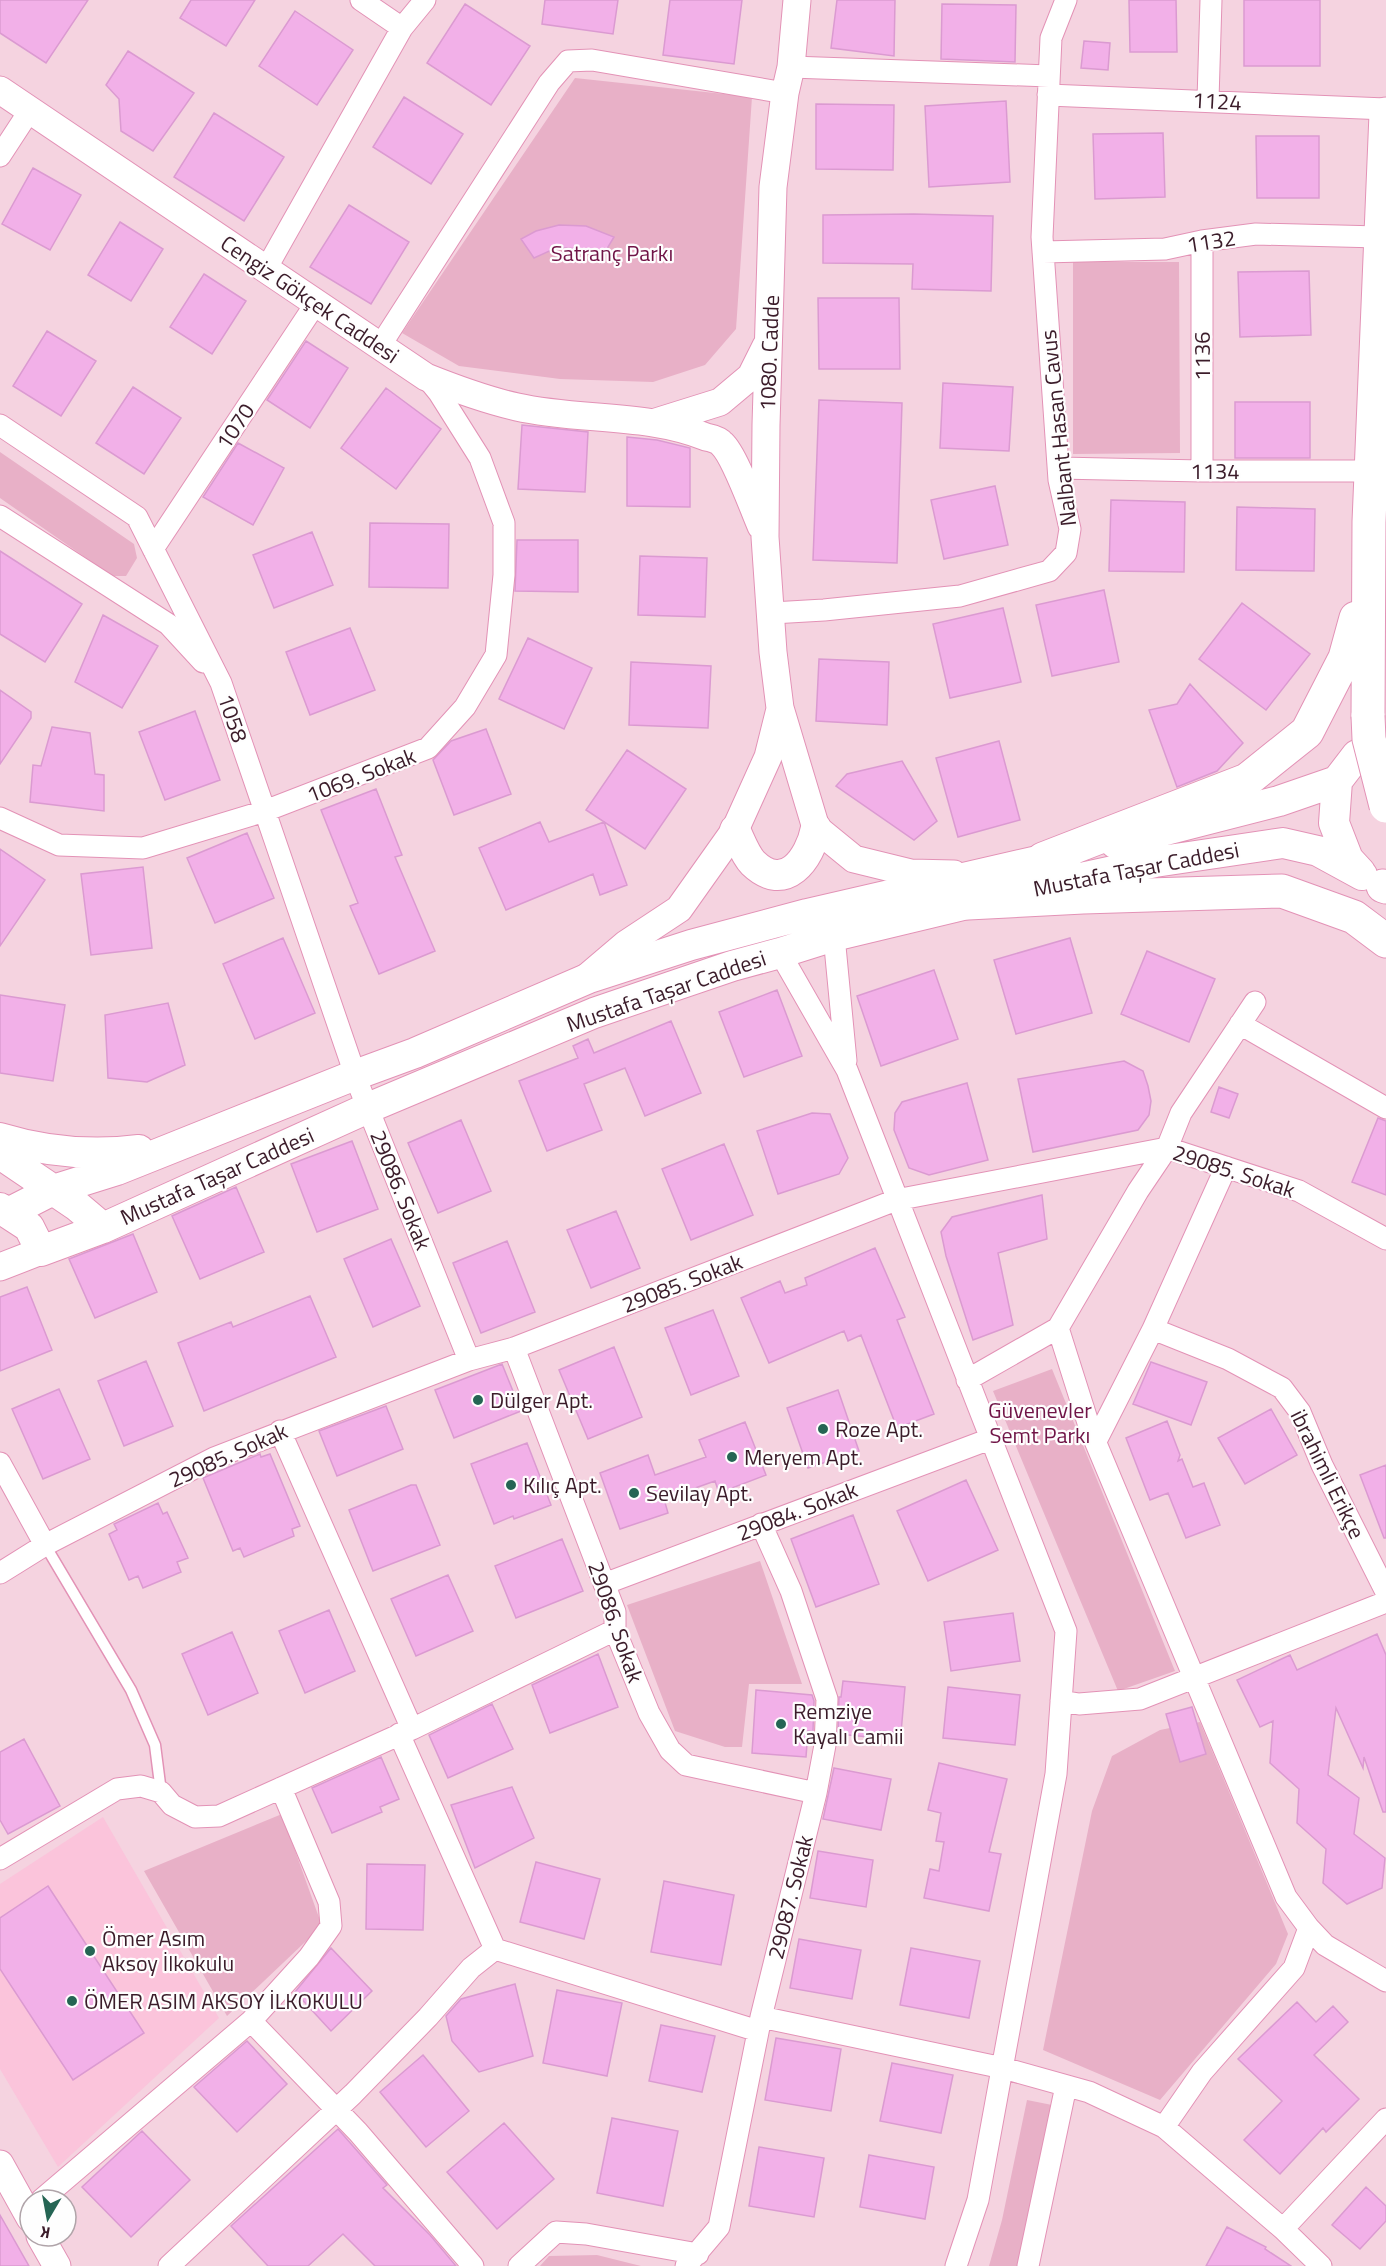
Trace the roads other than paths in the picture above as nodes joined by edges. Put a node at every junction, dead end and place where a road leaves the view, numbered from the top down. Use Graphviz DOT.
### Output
graph roads {
  1 [pos="361,0"];
  2 [pos="425,0"];
  3 [pos="797,0"];
  4 [pos="1066,0"];
  5 [pos="1211,0"];
  6 [pos="402,28"];
  7 [pos="788,80"];
  8 [pos="1049,85"];
  9 [pos="0,90"];
  10 [pos="1208,100"];
  11 [pos="1386,109"];
  12 [pos="30,111"];
  13 [pos="1386,114"];
  14 [pos="0,156"];
  15 [pos="1379,237"];
  16 [pos="1202,241"];
  17 [pos="1043,252"];
  18 [pos="266,269"];
  19 [pos="316,303"];
  20 [pos="769,339"];
  21 [pos="381,346"];
  22 [pos="426,377"];
  23 [pos="654,422"];
  24 [pos="0,425"];
  25 [pos="1059,468"];
  26 [pos="1202,471"];
  27 [pos="1371,471"];
  28 [pos="0,516"];
  29 [pos="765,537"];
  30 [pos="153,549"];
  31 [pos="1368,573"];
  32 [pos="772,613"];
  33 [pos="221,683"];
  34 [pos="780,708"];
  35 [pos="1377,718"];
  36 [pos="1371,750"];
  37 [pos="1337,781"];
  38 [pos="1386,806"];
  39 [pos="265,811"];
  40 [pos="0,818"];
  41 [pos="816,828"];
  42 [pos="735,830"];
  43 [pos="1043,859"];
  44 [pos="982,874"];
  45 [pos="1379,884"];
  46 [pos="968,903"];
  47 [pos="834,936"];
  48 [pos="1386,941"];
  49 [pos="780,953"];
  50 [pos="582,981"];
  51 [pos="1255,1002"];
  52 [pos="1240,1024"];
  53 [pos="847,1070"];
  54 [pos="361,1090"];
  55 [pos="1386,1108"];
  56 [pos="0,1138"];
  57 [pos="175,1146"];
  58 [pos="1167,1148"];
  59 [pos="0,1154"];
  60 [pos="1227,1167"];
  61 [pos="53,1190"];
  62 [pos="896,1200"];
  63 [pos="3,1213"];
  64 [pos="103,1228"];
  65 [pos="1386,1239"];
  66 [pos="41,1251"];
  67 [pos="0,1267"];
  68 [pos="1058,1329"];
  69 [pos="1153,1329"];
  70 [pos="514,1348"];
  71 [pos="469,1360"];
  72 [pos="966,1380"];
  73 [pos="280,1431"];
  74 [pos="990,1439"];
  75 [pos="1095,1441"];
  76 [pos="0,1463"];
  77 [pos="761,1524"];
  78 [pos="45,1545"];
  79 [pos="0,1574"];
  80 [pos="604,1584"];
  81 [pos="1386,1592"];
  82 [pos="1386,1602"];
  83 [pos="615,1630"];
  84 [pos="1193,1677"];
  85 [pos="1061,1701"];
  86 [pos="406,1731"];
  87 [pos="281,1788"];
  88 [pos="161,1792"];
  89 [pos="816,1792"];
  90 [pos="0,1859"];
  91 [pos="1309,1928"];
  92 [pos="495,1949"];
  93 [pos="1386,1981"];
  94 [pos="251,2021"];
  95 [pos="760,2024"];
  96 [pos="1003,2067"];
  97 [pos="1066,2086"];
  98 [pos="337,2109"];
  99 [pos="1386,2119"];
  100 [pos="1164,2127"];
  101 [pos="0,2164"];
  102 [pos="57,2188"];
  103 [pos="18,2190"];
  104 [pos="1283,2229"];
  105 [pos="47,2248"];
  106 [pos="692,2260"];
  107 [pos="1034,2263"];
  108 [pos="57,2266"];
  109 [pos="169,2266"];
  110 [pos="473,2266"];
  111 [pos="519,2266"];
  112 [pos="956,2266"];
  113 [pos="1321,2266"];
  1 -- 6 [label="street"];
  2 -- 6 [label="street"];
  3 -- 7 [label="street, 1080. Cadde"];
  4 -- 8 [label="street, Nalbant Hasan Cavus"];
  5 -- 10 [label="street"];
  6 -- 18 [label="street"];
  7 -- 8 [label="street, 1124"];
  7 -- 20 [label="street, 1080. Cadde"];
  7 -- 21 [label="street, 1124"];
  8 -- 10 [label="street, 1124"];
  8 -- 17 [label="street, Nalbant Hasan Cavus"];
  9 -- 12 [label="street, Cengiz Gökçek Caddesi"];
  10 -- 11 [label="street, 1124"];
  12 -- 14 [label="street"];
  12 -- 18 [label="street, Cengiz Gökçek Caddesi"];
  13 -- 15 [label="main road"];
  15 -- 16 [label="street, 1132"];
  15 -- 27 [label="main road"];
  16 -- 17 [label="street, 1132"];
  16 -- 26 [label="street, 1136"];
  17 -- 25 [label="street, Nalbant Hasan Cavus"];
  18 -- 19 [label="street, Cengiz Gökçek Caddesi"];
  19 -- 21 [label="street, Cengiz Gökçek Caddesi"];
  19 -- 30 [label="street, 1070"];
  20 -- 23 [label="street"];
  20 -- 29 [label="street, 1080. Cadde"];
  21 -- 22 [label="street, Cengiz Gökçek Caddesi"];
  22 -- 23 [label="street, Cengiz Gökçek Caddesi"];
  22 -- 39 [label="street, 1069. Sokak"];
  23 -- 29 [label="street"];
  24 -- 30 [label="street, 1058"];
  25 -- 26 [label="street, 1134"];
  25 -- 32 [label="street, Nalbant Hasan Cavus"];
  26 -- 27 [label="street, 1134"];
  27 -- 31 [label="main road"];
  28 -- 33 [label="street"];
  29 -- 32 [label="street, 1080. Cadde"];
  30 -- 33 [label="street, 1058"];
  31 -- 35 [label="main road"];
  31 -- 43 [label="main road"];
  32 -- 34 [label="street, 1080. Cadde"];
  33 -- 39 [label="street, 1058"];
  34 -- 41 [label="street"];
  34 -- 42 [label="street"];
  35 -- 36 [label="main road"];
  35 -- 38 [label="main road, bridge"];
  36 -- 37 [label="main road"];
  37 -- 43 [label="main road, Mustafa Taşar Caddesi"];
  37 -- 45 [label="main road"];
  39 -- 40 [label="street, 1069. Sokak"];
  39 -- 54 [label="street, 1058"];
  41 -- 42 [label="main road"];
  41 -- 44 [label="street"];
  42 -- 50 [label="street"];
  43 -- 44 [label="main road, Mustafa Taşar Caddesi"];
  44 -- 50 [label="main road, Mustafa Taşar Caddesi"];
  45 -- 46 [label="main road, Mustafa Taşar Caddesi"];
  46 -- 47 [label="main road, Mustafa Taşar Caddesi"];
  46 -- 48 [label="main road"];
  47 -- 49 [label="main road, Mustafa Taşar Caddesi"];
  47 -- 53 [label="street"];
  49 -- 53 [label="street"];
  49 -- 54 [label="main road, Mustafa Taşar Caddesi"];
  50 -- 54 [label="main road, Mustafa Taşar Caddesi"];
  51 -- 52 [label="street"];
  52 -- 55 [label="street"];
  52 -- 58 [label="street"];
  53 -- 62 [label="street"];
  54 -- 57 [label="main road, Mustafa Taşar Caddesi"];
  54 -- 64 [label="main road, Mustafa Taşar Caddesi"];
  54 -- 71 [label="street, 29086. Sokak"];
  56 -- 57 [label="main road"];
  57 -- 61 [label="main road, Mustafa Taşar Caddesi"];
  58 -- 60 [label="street, 29085. Sokak"];
  58 -- 62 [label="street, 29085. Sokak"];
  58 -- 68 [label="street"];
  59 -- 61 [label="main road"];
  60 -- 65 [label="street, 29085. Sokak"];
  60 -- 69 [label="street"];
  61 -- 63 [label="main road, Mustafa Taşar Caddesi"];
  61 -- 64 [label="main road"];
  62 -- 70 [label="street, 29085. Sokak"];
  62 -- 72 [label="street"];
  63 -- 66 [label="main road"];
  64 -- 66 [label="main road, Mustafa Taşar Caddesi"];
  66 -- 67 [label="street, Mustafa Taşar Caddesi"];
  68 -- 72 [label="street"];
  68 -- 75 [label="street"];
  69 -- 75 [label="street"];
  69 -- 81 [label="street, ibrahimli Erikçe"];
  70 -- 71 [label="street, 29085. Sokak"];
  70 -- 80 [label="street, 29086. Sokak"];
  71 -- 73 [label="street, 29085. Sokak"];
  72 -- 74 [label="street"];
  73 -- 78 [label="street, 29085. Sokak"];
  73 -- 86 [label="street"];
  74 -- 77 [label="street, 29084. Sokak"];
  74 -- 85 [label="street"];
  75 -- 84 [label="street"];
  76 -- 78 [label="street"];
  77 -- 80 [label="street, 29084. Sokak"];
  77 -- 89 [label="street, 29087. Sokak"];
  78 -- 79 [label="street, 29085. Sokak"];
  78 -- 88 [label="lane"];
  80 -- 83 [label="street, 29086. Sokak"];
  82 -- 84 [label="street"];
  83 -- 86 [label="street"];
  83 -- 89 [label="street, 29086. Sokak"];
  84 -- 85 [label="street"];
  84 -- 91 [label="street"];
  85 -- 96 [label="street"];
  86 -- 87 [label="street"];
  86 -- 92 [label="street"];
  87 -- 88 [label="street"];
  87 -- 94 [label="street"];
  88 -- 90 [label="street"];
  89 -- 95 [label="street, 29087. Sokak"];
  91 -- 93 [label="street"];
  91 -- 100 [label="street"];
  92 -- 95 [label="street"];
  92 -- 98 [label="street"];
  94 -- 98 [label="street"];
  94 -- 102 [label="street"];
  95 -- 96 [label="street"];
  95 -- 106 [label="street, 29087. Sokak"];
  96 -- 97 [label="street"];
  96 -- 112 [label="street"];
  97 -- 100 [label="street"];
  97 -- 107 [label="street"];
  98 -- 109 [label="street"];
  98 -- 110 [label="street"];
  99 -- 104 [label="street"];
  100 -- 104 [label="street"];
  101 -- 103 [label="street"];
  104 -- 113 [label="street"];
  105 -- 108 [label="street"];
  106 -- 111 [label="street"];
}
